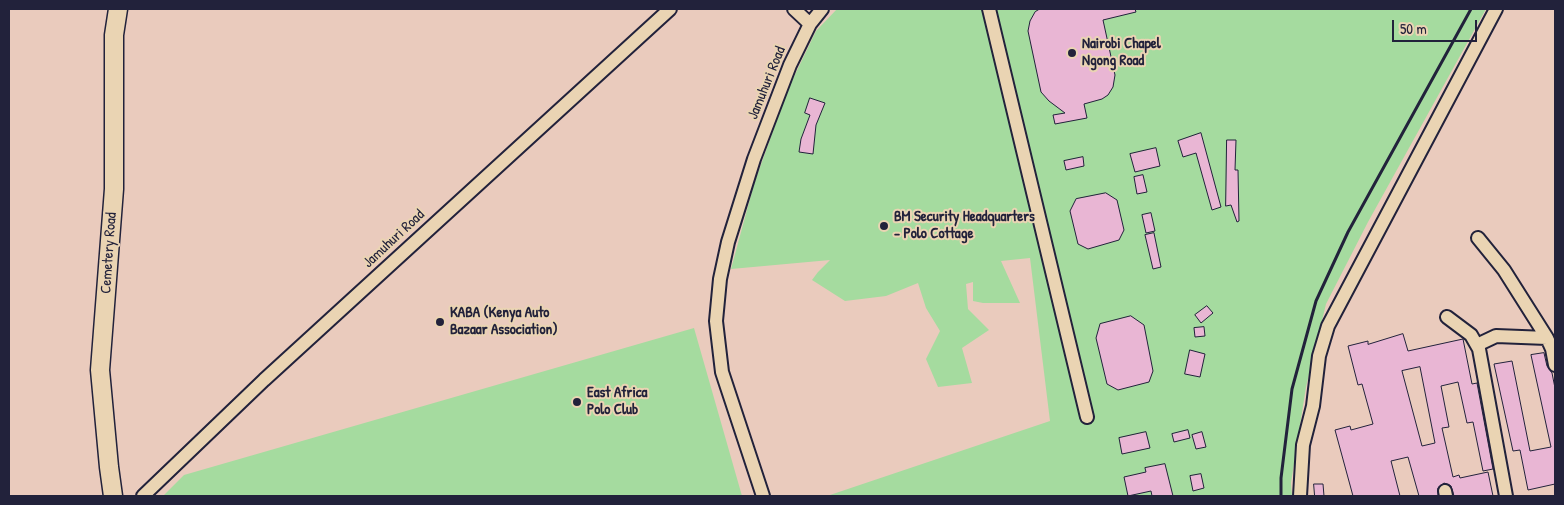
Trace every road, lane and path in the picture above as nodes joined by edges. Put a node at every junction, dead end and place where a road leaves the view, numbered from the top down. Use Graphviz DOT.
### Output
graph roads {
  1 [pos="118,9"];
  2 [pos="670,9"];
  3 [pos="794,9"];
  4 [pos="822,9"];
  5 [pos="989,9"];
  6 [pos="1496,9"];
  7 [pos="810,24"];
  8 [pos="1478,238"];
  9 [pos="1447,316"];
  10 [pos="1547,338"];
  11 [pos="1477,345"];
  12 [pos="1555,365"];
  13 [pos="1086,417"];
  14 [pos="113,496"];
  15 [pos="143,496"];
  16 [pos="763,496"];
  17 [pos="1300,496"];
  18 [pos="1506,496"];
  1 -- 14 [label="street, Cemetery Road"];
  2 -- 15 [label="street, Jamuhuri Road"];
  3 -- 7 [label="street"];
  4 -- 7 [label="street, Jamuhuri Road"];
  5 -- 13 [label="street"];
  6 -- 17 [label="street"];
  7 -- 16 [label="street, Jamuhuri Road"];
  8 -- 10 [label="street"];
  9 -- 11 [label="street"];
  10 -- 11 [label="street"];
  10 -- 12 [label="street"];
  11 -- 18 [label="street"];
}
